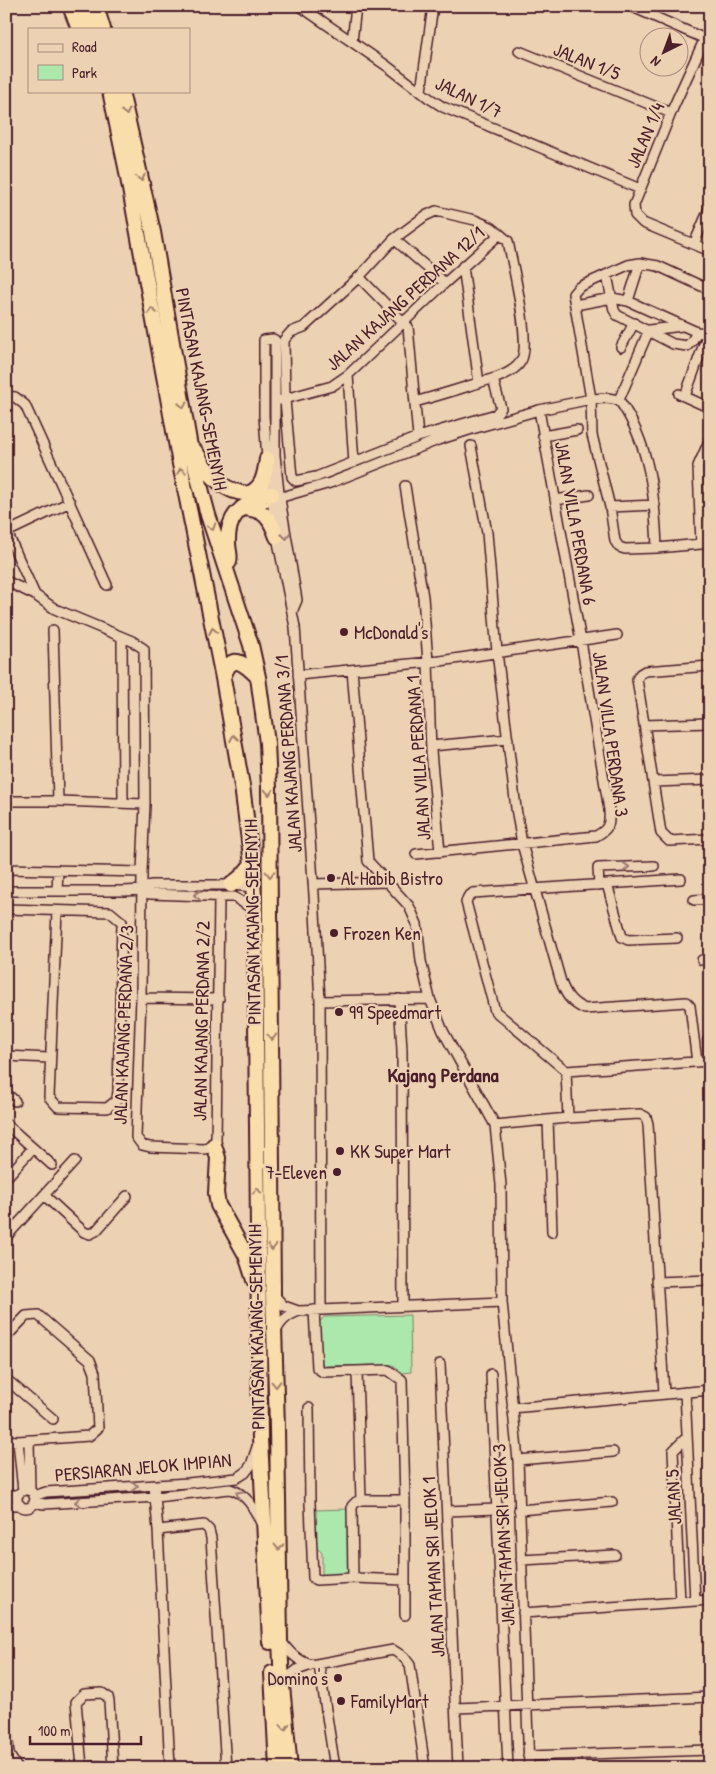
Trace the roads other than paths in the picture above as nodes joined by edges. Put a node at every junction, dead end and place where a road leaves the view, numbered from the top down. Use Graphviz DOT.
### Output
graph roads {
  1 [pos="70,6"];
  2 [pos="85,6"];
  3 [pos="96,6"];
  4 [pos="106,6"];
  5 [pos="300,6"];
  6 [pos="356,6"];
  7 [pos="433,6"];
  8 [pos="630,6"];
  9 [pos="79,28"];
  10 [pos="92,28"];
  11 [pos="103,28"];
  12 [pos="112,28"];
  13 [pos="707,39"];
  14 [pos="352,42"];
  15 [pos="519,51"];
  16 [pos="421,91"];
  17 [pos="115,93"];
  18 [pos="671,113"];
  19 [pos="640,189"];
  20 [pos="710,207"];
  21 [pos="500,234"];
  22 [pos="394,239"];
  23 [pos="694,244"];
  24 [pos="710,251"];
  25 [pos="640,263"];
  26 [pos="463,266"];
  27 [pos="607,275"];
  28 [pos="359,277"];
  29 [pos="445,283"];
  30 [pos="710,290"];
  31 [pos="612,298"];
  32 [pos="628,301"];
  33 [pos="575,305"];
  34 [pos="403,322"];
  35 [pos="634,323"];
  36 [pos="683,326"];
  37 [pos="649,330"];
  38 [pos="697,332"];
  39 [pos="709,332"];
  40 [pos="620,347"];
  41 [pos="348,375"];
  42 [pos="493,379"];
  43 [pos="479,383"];
  44 [pos="264,387"];
  45 [pos="6,396"];
  46 [pos="286,400"];
  47 [pos="591,400"];
  48 [pos="619,400"];
  49 [pos="274,401"];
  50 [pos="415,402"];
  51 [pos="710,408"];
  52 [pos="538,410"];
  53 [pos="264,416"];
  54 [pos="577,430"];
  55 [pos="418,436"];
  56 [pos="543,436"];
  57 [pos="710,439"];
  58 [pos="471,446"];
  59 [pos="190,447"];
  60 [pos="267,459"];
  61 [pos="354,463"];
  62 [pos="405,486"];
  63 [pos="589,495"];
  64 [pos="276,496"];
  65 [pos="555,500"];
  66 [pos="244,501"];
  67 [pos="70,502"];
  68 [pos="654,505"];
  69 [pos="610,507"];
  70 [pos="7,531"];
  71 [pos="277,537"];
  72 [pos="706,544"];
  73 [pos="657,548"];
  74 [pos="226,568"];
  75 [pos="6,581"];
  76 [pos="108,585"];
  77 [pos="35,595"];
  78 [pos="292,612"];
  79 [pos="53,630"];
  80 [pos="617,635"];
  81 [pos="122,637"];
  82 [pos="581,641"];
  83 [pos="497,652"];
  84 [pos="428,662"];
  85 [pos="710,666"];
  86 [pos="352,670"];
  87 [pos="298,675"];
  88 [pos="258,677"];
  89 [pos="223,678"];
  90 [pos="710,723"];
  91 [pos="644,725"];
  92 [pos="508,739"];
  93 [pos="431,746"];
  94 [pos="710,780"];
  95 [pos="653,782"];
  96 [pos="6,801"];
  97 [pos="58,801"];
  98 [pos="123,803"];
  99 [pos="145,804"];
  100 [pos="710,839"];
  101 [pos="522,844"];
  102 [pos="440,852"];
  103 [pos="416,854"];
  104 [pos="252,864"];
  105 [pos="654,866"];
  106 [pos="6,870"];
  107 [pos="58,870"];
  108 [pos="142,872"];
  109 [pos="681,879"];
  110 [pos="388,882"];
  111 [pos="313,884"];
  112 [pos="603,884"];
  113 [pos="231,885"];
  114 [pos="254,887"];
  115 [pos="534,888"];
  116 [pos="143,890"];
  117 [pos="6,891"];
  118 [pos="57,891"];
  119 [pos="219,896"];
  120 [pos="710,899"];
  121 [pos="694,900"];
  122 [pos="6,909"];
  123 [pos="57,911"];
  124 [pos="255,916"];
  125 [pos="677,938"];
  126 [pos="141,998"];
  127 [pos="219,999"];
  128 [pos="399,999"];
  129 [pos="430,999"];
  130 [pos="320,1001"];
  131 [pos="710,1038"];
  132 [pos="6,1056"];
  133 [pos="50,1058"];
  134 [pos="709,1061"];
  135 [pos="697,1062"];
  136 [pos="566,1071"];
  137 [pos="710,1073"];
  138 [pos="6,1093"];
  139 [pos="15,1101"];
  140 [pos="568,1118"];
  141 [pos="548,1120"];
  142 [pos="6,1124"];
  143 [pos="495,1125"];
  144 [pos="214,1145"];
  145 [pos="33,1148"];
  146 [pos="75,1161"];
  147 [pos="52,1165"];
  148 [pos="6,1178"];
  149 [pos="44,1195"];
  150 [pos="127,1196"];
  151 [pos="552,1232"];
  152 [pos="6,1237"];
  153 [pos="710,1280"];
  154 [pos="657,1282"];
  155 [pos="258,1292"];
  156 [pos="272,1294"];
  157 [pos="502,1302"];
  158 [pos="403,1305"];
  159 [pos="318,1310"];
  160 [pos="299,1311"];
  161 [pos="274,1336"];
  162 [pos="6,1337"];
  163 [pos="440,1364"];
  164 [pos="357,1371"];
  165 [pos="491,1374"];
  166 [pos="6,1379"];
  167 [pos="710,1390"];
  168 [pos="685,1392"];
  169 [pos="664,1393"];
  170 [pos="310,1408"];
  171 [pos="512,1408"];
  172 [pos="53,1420"];
  173 [pos="260,1438"];
  174 [pos="686,1438"];
  175 [pos="6,1440"];
  176 [pos="28,1440"];
  177 [pos="18,1441"];
  178 [pos="612,1452"];
  179 [pos="518,1460"];
  180 [pos="154,1485"];
  181 [pos="6,1495"];
  182 [pos="28,1495"];
  183 [pos="156,1497"];
  184 [pos="361,1500"];
  185 [pos="405,1500"];
  186 [pos="612,1502"];
  187 [pos="6,1505"];
  188 [pos="20,1505"];
  189 [pos="496,1509"];
  190 [pos="520,1510"];
  191 [pos="446,1511"];
  192 [pos="158,1530"];
  193 [pos="266,1532"];
  194 [pos="615,1555"];
  195 [pos="521,1560"];
  196 [pos="353,1578"];
  197 [pos="405,1580"];
  198 [pos="710,1600"];
  199 [pos="694,1601"];
  200 [pos="680,1602"];
  201 [pos="523,1613"];
  202 [pos="406,1615"];
  203 [pos="280,1640"];
  204 [pos="315,1665"];
  205 [pos="282,1686"];
  206 [pos="710,1697"];
  207 [pos="526,1704"];
  208 [pos="504,1706"];
  209 [pos="456,1708"];
  210 [pos="6,1715"];
  211 [pos="275,1749"];
  212 [pos="710,1750"];
  213 [pos="8,1753"];
  214 [pos="528,1756"];
  215 [pos="79,1767"];
  216 [pos="17,1768"];
  217 [pos="113,1768"];
  218 [pos="170,1768"];
  219 [pos="226,1768"];
  220 [pos="269,1768"];
  221 [pos="277,1768"];
  222 [pos="290,1768"];
  223 [pos="335,1768"];
  224 [pos="425,1768"];
  225 [pos="458,1768"];
  226 [pos="508,1768"];
  227 [pos="529,1768"];
  1 -- 9 [label="highway"];
  2 -- 10 [label="highway"];
  3 -- 11 [label="highway"];
  4 -- 12 [label="highway"];
  5 -- 14 [label="street, JALAN 1/7"];
  6 -- 14 [label="street"];
  7 -- 16 [label="street"];
  8 -- 13 [label="street"];
  13 -- 18 [label="street, JALAN 1/4"];
  14 -- 16 [label="street, JALAN 1/7"];
  15 -- 18 [label="street, JALAN 1/5"];
  16 -- 19 [label="street, JALAN 1/7"];
  17 -- 59 [label="highway, PINTASAN KAJANG-SEMENYIH, one-way"];
  89 -- 17 [label="highway, PINTASAN KAJANG-SEMENYIH, one-way"];
  18 -- 19 [label="street, JALAN 1/4"];
  19 -- 23 [label="street, JALAN 1/4"];
  20 -- 23 [label="street"];
  21 -- 22 [label="street"];
  21 -- 26 [label="street, JALAN KAJANG PERDANA 12/1"];
  21 -- 42 [label="street"];
  22 -- 28 [label="street"];
  22 -- 29 [label="street"];
  23 -- 24 [label="street"];
  25 -- 27 [label="street"];
  25 -- 30 [label="street"];
  25 -- 32 [label="street"];
  26 -- 29 [label="street, JALAN KAJANG PERDANA 12/1"];
  26 -- 43 [label="street"];
  27 -- 31 [label="street"];
  27 -- 33 [label="street"];
  28 -- 34 [label="street"];
  28 -- 46 [label="street"];
  29 -- 34 [label="street, JALAN KAJANG PERDANA 12/1"];
  31 -- 32 [label="street"];
  31 -- 33 [label="street"];
  31 -- 35 [label="street"];
  32 -- 36 [label="street"];
  33 -- 47 [label="street"];
  34 -- 41 [label="street, JALAN KAJANG PERDANA 12/1"];
  34 -- 50 [label="street"];
  35 -- 37 [label="street"];
  35 -- 40 [label="street"];
  36 -- 37 [label="street"];
  36 -- 38 [label="street"];
  37 -- 38 [label="street"];
  37 -- 48 [label="street"];
  38 -- 39 [label="street"];
  39 -- 51 [label="street"];
  41 -- 46 [label="street, JALAN KAJANG PERDANA 12/1"];
  41 -- 61 [label="street"];
  42 -- 43 [label="street"];
  42 -- 55 [label="street"];
  43 -- 50 [label="street"];
  44 -- 49 [label="street"];
  44 -- 49 [label="street"];
  44 -- 53 [label="street"];
  45 -- 67 [label="street"];
  46 -- 49 [label="street, JALAN KAJANG PERDANA 12/1"];
  46 -- 61 [label="street"];
  47 -- 48 [label="street"];
  47 -- 52 [label="street"];
  47 -- 69 [label="street"];
  48 -- 68 [label="street"];
  49 -- 53 [label="street"];
  49 -- 64 [label="street"];
  50 -- 55 [label="street"];
  52 -- 56 [label="street, JALAN VILLA PERDANA 6"];
  52 -- 64 [label="street"];
  53 -- 60 [label="street"];
  54 -- 56 [label="street"];
  55 -- 61 [label="street"];
  56 -- 65 [label="street, JALAN VILLA PERDANA 6"];
  57 -- 72 [label="street"];
  58 -- 83 [label="street"];
  59 -- 66 [label="highway"];
  59 -- 74 [label="highway, PINTASAN KAJANG-SEMENYIH, one-way"];
  60 -- 64 [label="street"];
  60 -- 66 [label="highway"];
  62 -- 84 [label="street, JALAN VILLA PERDANA 1"];
  63 -- 65 [label="street"];
  64 -- 66 [label="highway"];
  64 -- 71 [label="street"];
  64 -- 78 [label="street, one-way"];
  65 -- 82 [label="street, JALAN VILLA PERDANA 6"];
  66 -- 71 [label="highway"];
  66 -- 74 [label="highway"];
  67 -- 70 [label="street"];
  67 -- 76 [label="street"];
  68 -- 69 [label="street"];
  68 -- 73 [label="street"];
  69 -- 73 [label="street"];
  70 -- 77 [label="street"];
  71 -- 78 [label="street"];
  72 -- 73 [label="street"];
  74 -- 88 [label="highway, PINTASAN KAJANG-SEMENYIH"];
  75 -- 77 [label="street"];
  77 -- 81 [label="street"];
  78 -- 87 [label="street, JALAN KAJANG PERDANA 3/1"];
  79 -- 97 [label="street"];
  80 -- 82 [label="street"];
  81 -- 98 [label="street"];
  81 -- 99 [label="street, JALAN KAJANG PERDANA 2/3"];
  82 -- 83 [label="street"];
  82 -- 101 [label="street, JALAN VILLA PERDANA 3"];
  83 -- 84 [label="street"];
  83 -- 92 [label="street"];
  84 -- 86 [label="street"];
  84 -- 93 [label="street, JALAN VILLA PERDANA 1"];
  85 -- 91 [label="street"];
  86 -- 87 [label="street"];
  86 -- 110 [label="street"];
  87 -- 111 [label="street, JALAN KAJANG PERDANA 3/1"];
  88 -- 89 [label="highway"];
  88 -- 156 [label="highway, PINTASAN KAJANG-SEMENYIH, one-way"];
  104 -- 89 [label="highway, PINTASAN KAJANG-SEMENYIH, one-way"];
  90 -- 91 [label="street"];
  91 -- 95 [label="street"];
  92 -- 93 [label="street"];
  92 -- 101 [label="street"];
  93 -- 102 [label="street, JALAN VILLA PERDANA 1"];
  94 -- 95 [label="street"];
  95 -- 100 [label="street"];
  96 -- 97 [label="street"];
  97 -- 98 [label="street"];
  98 -- 99 [label="street"];
  99 -- 108 [label="street, JALAN KAJANG PERDANA 2/3"];
  101 -- 102 [label="street"];
  101 -- 115 [label="street"];
  102 -- 103 [label="street"];
  104 -- 113 [label="highway"];
  104 -- 114 [label="highway, PINTASAN KAJANG-SEMENYIH"];
  112 -- 105 [label="street, one-way"];
  106 -- 107 [label="street"];
  107 -- 108 [label="street"];
  107 -- 118 [label="street"];
  108 -- 116 [label="street, JALAN KAJANG PERDANA 2/3"];
  109 -- 112 [label="street"];
  110 -- 111 [label="street"];
  110 -- 129 [label="street"];
  111 -- 130 [label="street, JALAN KAJANG PERDANA 3/1"];
  112 -- 115 [label="street"];
  112 -- 125 [label="street"];
  113 -- 114 [label="street"];
  113 -- 116 [label="street"];
  114 -- 124 [label="highway, PINTASAN KAJANG-SEMENYIH"];
  115 -- 135 [label="street"];
  115 -- 136 [label="street"];
  116 -- 118 [label="street"];
  119 -- 116 [label="street, one-way"];
  116 -- 126 [label="street, JALAN KAJANG PERDANA 2/3"];
  117 -- 118 [label="street"];
  119 -- 124 [label="street"];
  119 -- 127 [label="street, JALAN KAJANG PERDANA 2/2"];
  120 -- 121 [label="street"];
  122 -- 123 [label="street"];
  123 -- 133 [label="street"];
  123 -- 133 [label="street"];
  155 -- 124 [label="highway, PINTASAN KAJANG-SEMENYIH, one-way"];
  126 -- 127 [label="street"];
  126 -- 144 [label="street, JALAN KAJANG PERDANA 2/3"];
  127 -- 144 [label="street, JALAN KAJANG PERDANA 2/2"];
  128 -- 129 [label="street"];
  128 -- 130 [label="street"];
  128 -- 158 [label="street"];
  129 -- 143 [label="street"];
  130 -- 159 [label="street, JALAN KAJANG PERDANA 3/1"];
  131 -- 134 [label="street"];
  132 -- 133 [label="street"];
  134 -- 135 [label="street"];
  134 -- 137 [label="street"];
  135 -- 136 [label="street"];
  136 -- 140 [label="street"];
  138 -- 139 [label="street"];
  140 -- 141 [label="street"];
  140 -- 154 [label="street"];
  141 -- 143 [label="street"];
  141 -- 151 [label="street"];
  142 -- 145 [label="street"];
  143 -- 157 [label="street, JALAN TAMAN SRI JELOK 3"];
  144 -- 155 [label="highway"];
  145 -- 147 [label="street"];
  145 -- 148 [label="street"];
  146 -- 149 [label="street"];
  149 -- 150 [label="street"];
  149 -- 152 [label="street"];
  153 -- 154 [label="street"];
  154 -- 169 [label="street"];
  155 -- 173 [label="highway, PINTASAN KAJANG-SEMENYIH"];
  156 -- 160 [label="street"];
  156 -- 161 [label="highway, PINTASAN KAJANG-SEMENYIH"];
  157 -- 158 [label="street"];
  157 -- 171 [label="street, JALAN TAMAN SRI JELOK 3"];
  158 -- 159 [label="street"];
  159 -- 160 [label="street"];
  159 -- 164 [label="street, JALAN KAJANG PERDANA 3/1"];
  160 -- 161 [label="street"];
  161 -- 203 [label="highway, PINTASAN KAJANG-SEMENYIH, one-way"];
  162 -- 176 [label="street"];
  163 -- 191 [label="street, JALAN TAMAN SRI JELOK 1"];
  164 -- 184 [label="street"];
  164 -- 185 [label="street"];
  165 -- 189 [label="street, JALAN TAMAN SRI JELOK 3"];
  166 -- 172 [label="street"];
  167 -- 168 [label="street"];
  168 -- 169 [label="street"];
  168 -- 174 [label="street, JALAN 5"];
  169 -- 171 [label="street"];
  170 -- 196 [label="street"];
  171 -- 179 [label="street, JALAN TAMAN SRI JELOK 3"];
  173 -- 180 [label="street, PERSIARAN JELOK IMPIAN"];
  173 -- 193 [label="highway, PINTASAN KAJANG-SEMENYIH"];
  174 -- 199 [label="street, JALAN 5"];
  174 -- 200 [label="street"];
  175 -- 177 [label="street"];
  176 -- 177 [label="street"];
  176 -- 182 [label="street"];
  177 -- 182 [label="street"];
  178 -- 179 [label="street"];
  179 -- 190 [label="street, JALAN TAMAN SRI JELOK 3"];
  182 -- 180 [label="street, PERSIARAN JELOK IMPIAN, one-way"];
  180 -- 183 [label="street"];
  181 -- 182 [label="street, PERSIARAN JELOK IMPIAN"];
  183 -- 182 [label="street, PERSIARAN JELOK IMPIAN, one-way"];
  182 -- 188 [label="street"];
  182 -- 188 [label="street"];
  183 -- 192 [label="street"];
  193 -- 183 [label="street, PERSIARAN JELOK IMPIAN, one-way"];
  184 -- 185 [label="street"];
  184 -- 196 [label="street"];
  185 -- 197 [label="street"];
  186 -- 190 [label="street"];
  187 -- 188 [label="street"];
  189 -- 191 [label="street"];
  189 -- 208 [label="street, JALAN TAMAN SRI JELOK 3"];
  190 -- 195 [label="street, JALAN TAMAN SRI JELOK 3"];
  191 -- 209 [label="street, JALAN TAMAN SRI JELOK 1"];
  192 -- 218 [label="street"];
  192 -- 219 [label="street"];
  193 -- 211 [label="highway, PINTASAN KAJANG-SEMENYIH"];
  194 -- 195 [label="street"];
  195 -- 201 [label="street, JALAN TAMAN SRI JELOK 3"];
  196 -- 197 [label="street"];
  197 -- 202 [label="street"];
  198 -- 199 [label="street"];
  199 -- 200 [label="street"];
  200 -- 201 [label="street"];
  201 -- 207 [label="street, JALAN TAMAN SRI JELOK 3"];
  203 -- 204 [label="street"];
  203 -- 205 [label="highway, PINTASAN KAJANG-SEMENYIH"];
  204 -- 205 [label="street"];
  204 -- 223 [label="street"];
  204 -- 224 [label="street"];
  205 -- 222 [label="highway, PINTASAN KAJANG-SEMENYIH, one-way"];
  206 -- 207 [label="street"];
  207 -- 208 [label="street"];
  207 -- 214 [label="street, JALAN TAMAN SRI JELOK 3"];
  208 -- 209 [label="street"];
  208 -- 226 [label="street, JALAN TAMAN SRI JELOK 3"];
  209 -- 225 [label="street, JALAN TAMAN SRI JELOK 1"];
  210 -- 213 [label="street"];
  211 -- 220 [label="street"];
  211 -- 221 [label="highway, PINTASAN KAJANG-SEMENYIH"];
  212 -- 214 [label="street"];
  213 -- 216 [label="street"];
  214 -- 227 [label="street, JALAN TAMAN SRI JELOK 3"];
  215 -- 217 [label="street"];
  215 -- 217 [label="street"];
}
